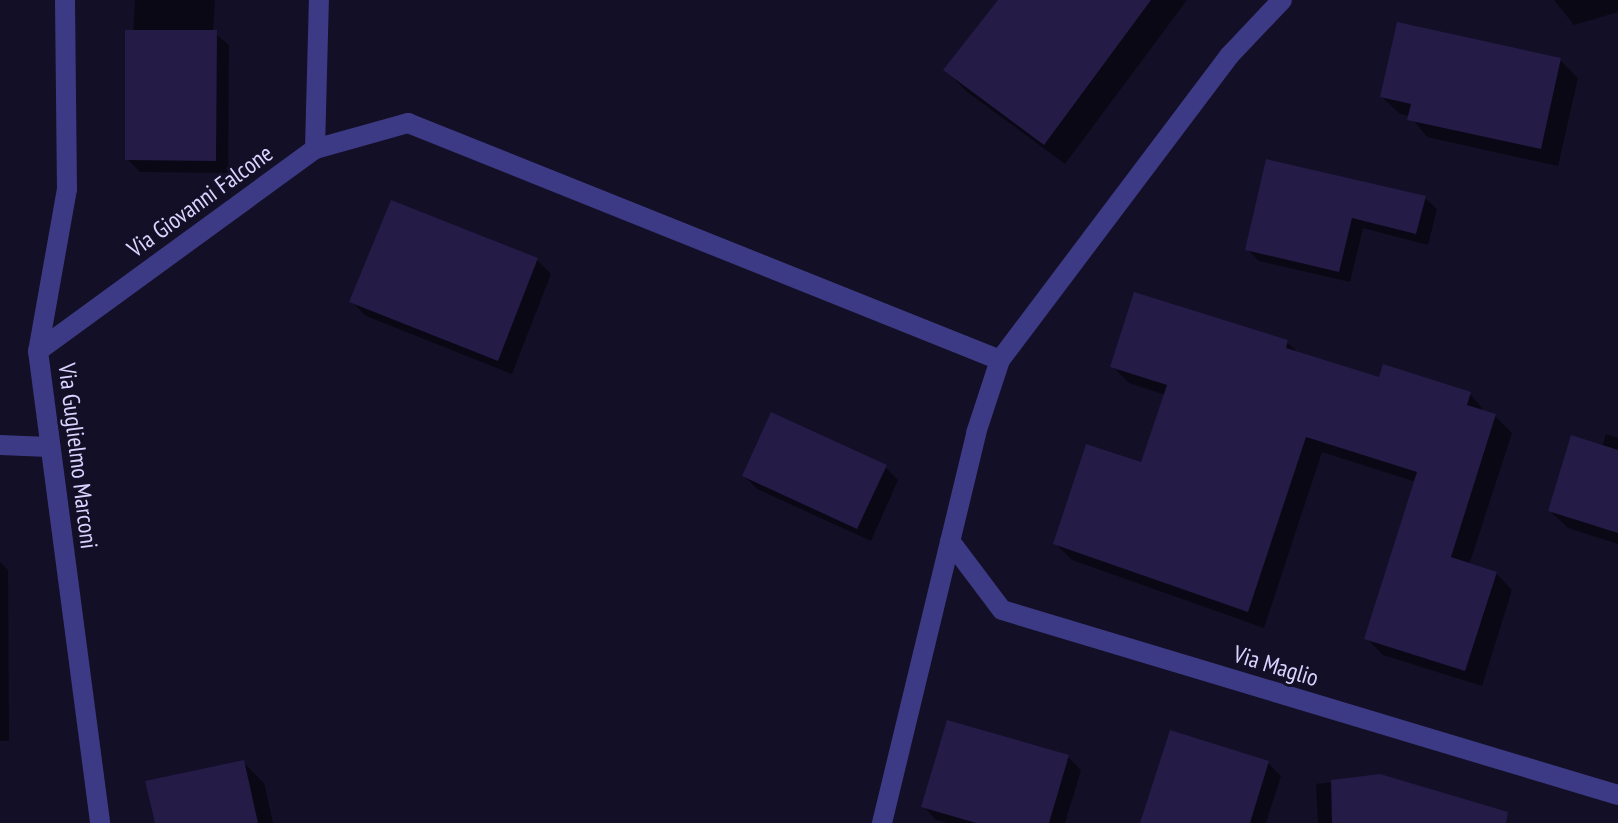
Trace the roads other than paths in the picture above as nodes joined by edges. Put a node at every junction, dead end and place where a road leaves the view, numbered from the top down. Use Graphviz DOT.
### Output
graph roads {
  1 [pos="65,0"];
  2 [pos="319,0"];
  3 [pos="1282,0"];
  4 [pos="315,149"];
  5 [pos="38,351"];
  6 [pos="1000,360"];
  7 [pos="0,445"];
  8 [pos="49,447"];
  9 [pos="950,541"];
  10 [pos="1618,795"];
  11 [pos="100,823"];
  12 [pos="882,823"];
  1 -- 5 [label="street, Via Guglielmo Marconi"];
  2 -- 4 [label="street"];
  3 -- 6 [label="street"];
  4 -- 5 [label="street, Via Giovanni Falcone"];
  4 -- 6 [label="street, Via Giovanni Falcone"];
  5 -- 8 [label="street, Via Guglielmo Marconi"];
  6 -- 9 [label="street"];
  7 -- 8 [label="street"];
  8 -- 11 [label="street, Via Guglielmo Marconi"];
  9 -- 10 [label="street, Via Maglio"];
  9 -- 12 [label="street"];
}
